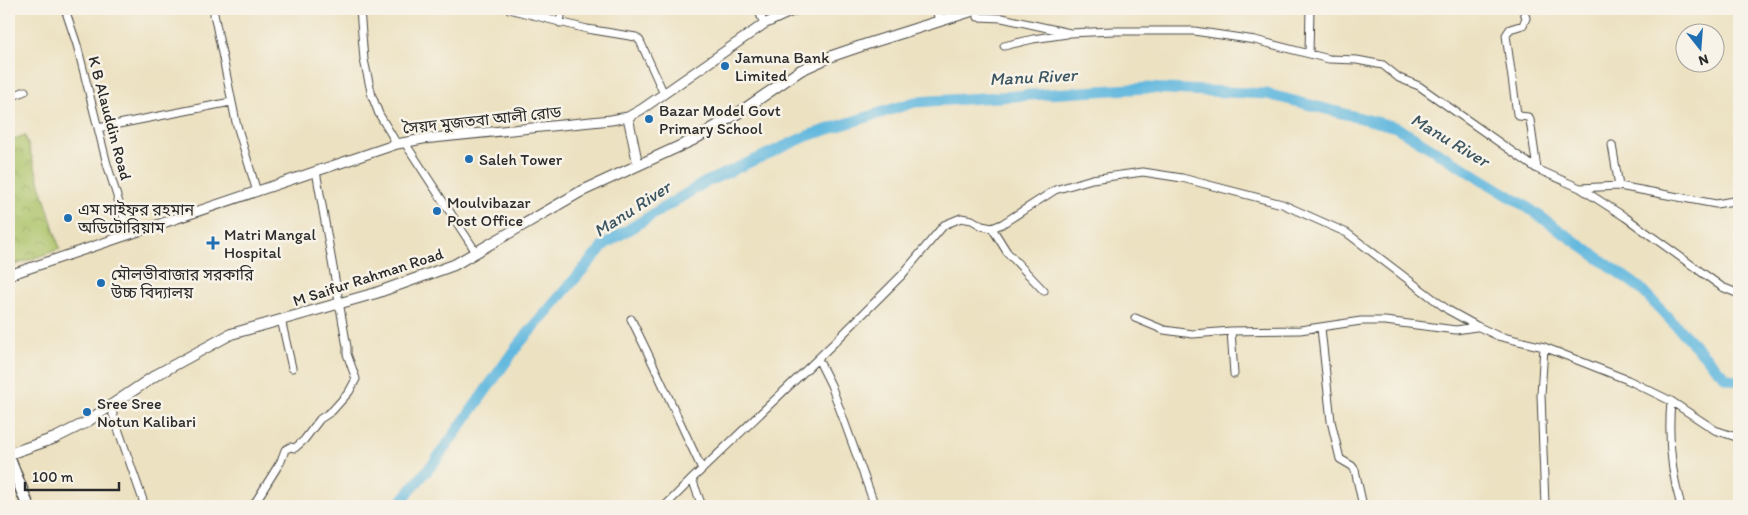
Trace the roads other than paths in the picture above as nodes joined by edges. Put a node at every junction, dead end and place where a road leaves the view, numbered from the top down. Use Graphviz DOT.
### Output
graph roads {
  1 [pos="65,9"];
  2 [pos="360,9"];
  3 [pos="509,9"];
  4 [pos="562,9"];
  5 [pos="758,9"];
  6 [pos="797,9"];
  7 [pos="936,9"];
  8 [pos="978,9"];
  9 [pos="1310,9"];
  10 [pos="1523,9"];
  11 [pos="214,14"];
  12 [pos="940,21"];
  13 [pos="560,23"];
  14 [pos="764,24"];
  15 [pos="1070,34"];
  16 [pos="1004,46"];
  17 [pos="1309,53"];
  18 [pos="25,91"];
  19 [pos="664,94"];
  20 [pos="9,98"];
  21 [pos="231,102"];
  22 [pos="628,117"];
  23 [pos="98,128"];
  24 [pos="401,144"];
  25 [pos="1612,144"];
  26 [pos="638,165"];
  27 [pos="1537,170"];
  28 [pos="316,172"];
  29 [pos="1619,186"];
  30 [pos="1580,188"];
  31 [pos="257,192"];
  32 [pos="1739,200"];
  33 [pos="992,228"];
  34 [pos="129,235"];
  35 [pos="476,252"];
  36 [pos="9,275"];
  37 [pos="1044,291"];
  38 [pos="1739,294"];
  39 [pos="340,304"];
  40 [pos="1135,318"];
  41 [pos="281,319"];
  42 [pos="631,319"];
  43 [pos="1477,326"];
  44 [pos="1321,328"];
  45 [pos="1231,331"];
  46 [pos="1544,347"];
  47 [pos="818,359"];
  48 [pos="292,368"];
  49 [pos="1234,374"];
  50 [pos="1671,401"];
  51 [pos="110,406"];
  52 [pos="1739,438"];
  53 [pos="9,456"];
  54 [pos="702,469"];
  55 [pos="692,478"];
  56 [pos="28,506"];
  57 [pos="145,506"];
  58 [pos="253,506"];
  59 [pos="665,506"];
  60 [pos="702,506"];
  61 [pos="875,506"];
  62 [pos="1363,506"];
  63 [pos="1546,506"];
  64 [pos="1681,506"];
  1 -- 23 [label="street, K B Alauddin Road"];
  2 -- 24 [label="street"];
  3 -- 13 [label="street"];
  4 -- 13 [label="street"];
  5 -- 14 [label="street"];
  6 -- 14 [label="street, সৈয়দ মুজতবা আলী রোড"];
  7 -- 12 [label="street"];
  8 -- 12 [label="main road, M Saifur Rahman Road"];
  8 -- 15 [label="street"];
  9 -- 17 [label="street"];
  10 -- 27 [label="street"];
  11 -- 21 [label="street"];
  12 -- 26 [label="main road, M Saifur Rahman Road"];
  13 -- 19 [label="street"];
  14 -- 19 [label="street, সৈয়দ মুজতবা আলী রোড"];
  15 -- 16 [label="street"];
  15 -- 17 [label="street"];
  17 -- 27 [label="street"];
  18 -- 20 [label="street"];
  19 -- 22 [label="street, সৈয়দ মুজতবা আলী রোড"];
  21 -- 23 [label="street"];
  21 -- 31 [label="street"];
  22 -- 24 [label="street, সৈয়দ মুজতবা আলী রোড"];
  22 -- 26 [label="street"];
  23 -- 34 [label="street, K B Alauddin Road"];
  24 -- 28 [label="street, সৈয়দ মুজতবা আলী রোড"];
  24 -- 35 [label="street"];
  25 -- 29 [label="street"];
  26 -- 35 [label="main road, M Saifur Rahman Road"];
  27 -- 30 [label="street"];
  28 -- 31 [label="street, সৈয়দ মুজতবা আলী রোড"];
  28 -- 39 [label="street"];
  29 -- 30 [label="street"];
  29 -- 32 [label="street"];
  30 -- 38 [label="street"];
  31 -- 34 [label="street, সৈয়দ মুজতবা আলী রোড"];
  33 -- 37 [label="street"];
  33 -- 43 [label="street"];
  33 -- 47 [label="street"];
  34 -- 36 [label="street, সৈয়দ মুজতবা আলী রোড"];
  35 -- 39 [label="main road, M Saifur Rahman Road"];
  39 -- 41 [label="main road, M Saifur Rahman Road"];
  39 -- 58 [label="street"];
  40 -- 45 [label="street"];
  41 -- 48 [label="street"];
  41 -- 51 [label="main road, M Saifur Rahman Road"];
  42 -- 54 [label="street"];
  43 -- 44 [label="street"];
  43 -- 46 [label="street"];
  44 -- 45 [label="street"];
  44 -- 62 [label="street"];
  45 -- 49 [label="street"];
  46 -- 50 [label="street"];
  46 -- 63 [label="street"];
  47 -- 54 [label="street"];
  47 -- 61 [label="street"];
  50 -- 52 [label="street"];
  50 -- 64 [label="street"];
  51 -- 53 [label="main road, M Saifur Rahman Road"];
  51 -- 57 [label="street"];
  53 -- 56 [label="highway"];
  54 -- 55 [label="street"];
  55 -- 59 [label="street"];
  55 -- 60 [label="street"];
}
